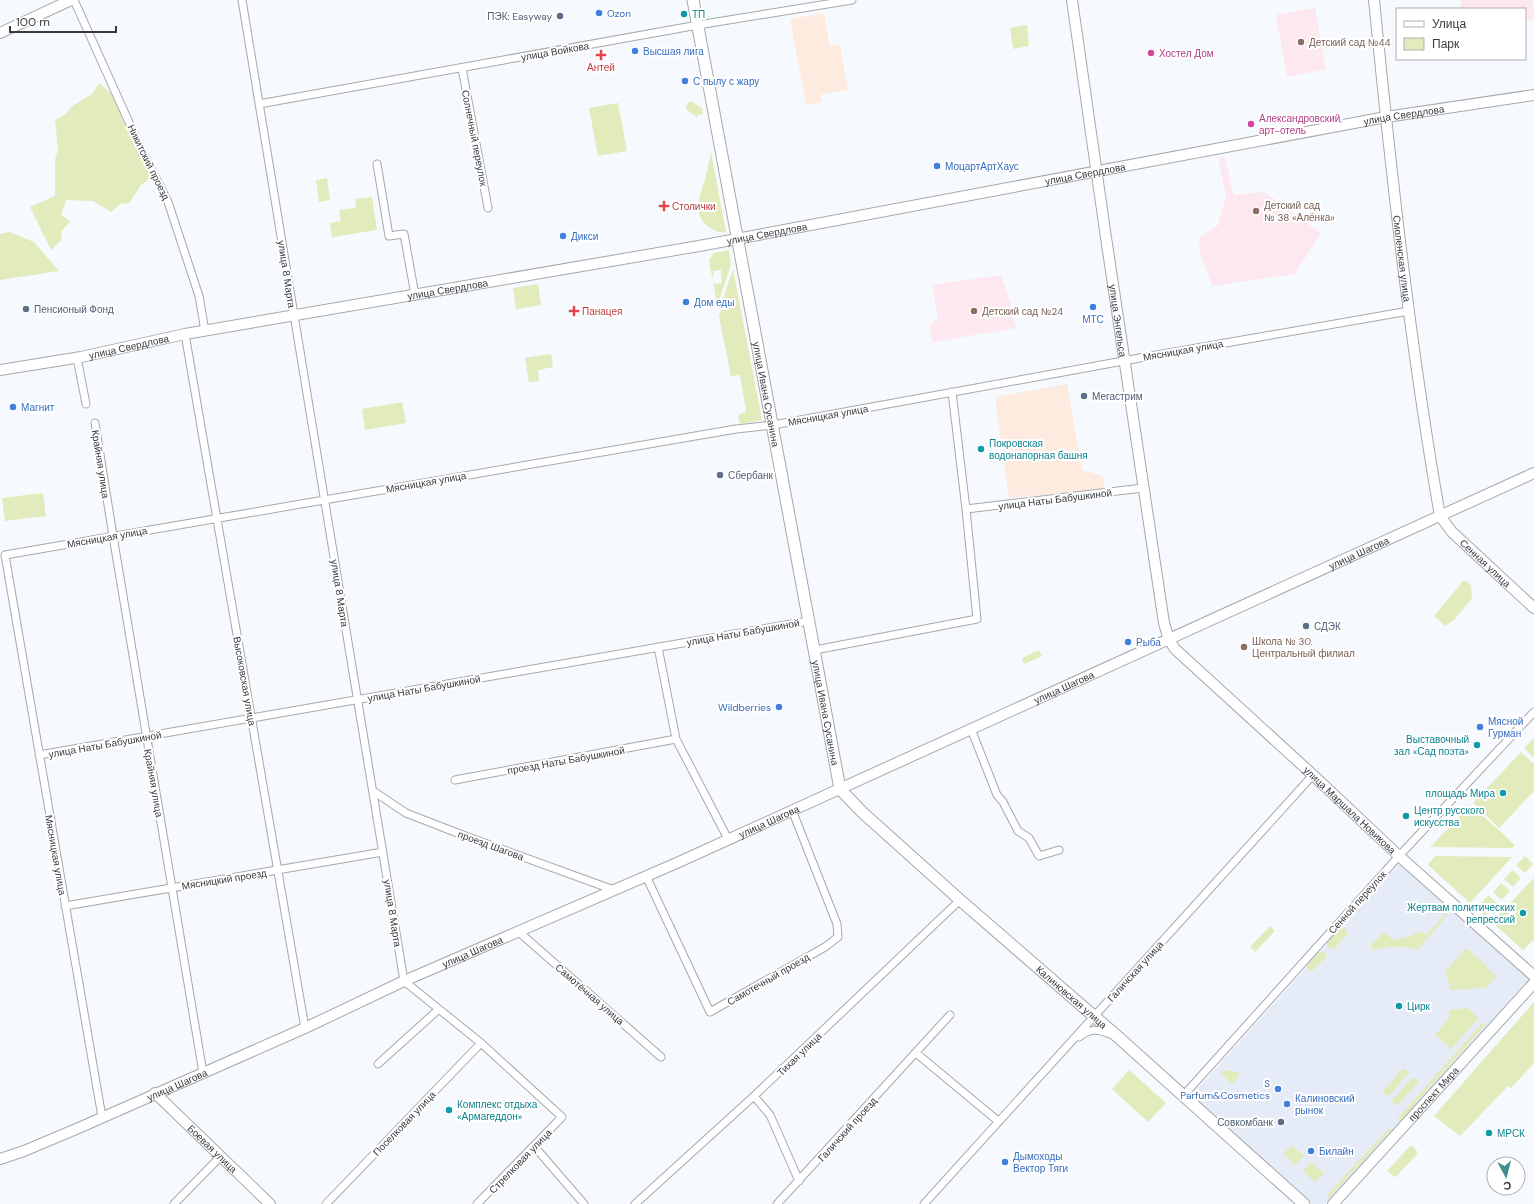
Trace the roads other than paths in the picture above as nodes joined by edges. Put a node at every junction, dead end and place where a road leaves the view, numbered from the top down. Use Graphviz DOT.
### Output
graph roads {
  1 [pos="70,0"];
  2 [pos="74,0"];
  3 [pos="242,0"];
  4 [pos="693,0"];
  5 [pos="852,0"];
  6 [pos="1072,0"];
  7 [pos="1374,0"];
  8 [pos="58,3"];
  9 [pos="698,25"];
  10 [pos="0,33"];
  11 [pos="462,68"];
  12 [pos="1534,95"];
  13 [pos="259,104"];
  14 [pos="1386,117"];
  15 [pos="377,164"];
  16 [pos="1096,171"];
  17 [pos="488,208"];
  18 [pos="738,239"];
  19 [pos="415,295"];
  20 [pos="1409,311"];
  21 [pos="294,316"];
  22 [pos="205,331"];
  23 [pos="185,334"];
  24 [pos="77,358"];
  25 [pos="1125,360"];
  26 [pos="0,370"];
  27 [pos="952,392"];
  28 [pos="86,404"];
  29 [pos="95,423"];
  30 [pos="773,425"];
  31 [pos="1534,473"];
  32 [pos="1143,488"];
  33 [pos="325,500"];
  34 [pos="966,509"];
  35 [pos="1440,516"];
  36 [pos="217,518"];
  37 [pos="113,536"];
  38 [pos="1534,608"];
  39 [pos="809,621"];
  40 [pos="1169,640"];
  41 [pos="658,647"];
  42 [pos="815,650"];
  43 [pos="358,700"];
  44 [pos="1534,712"];
  45 [pos="251,718"];
  46 [pos="970,729"];
  47 [pos="146,736"];
  48 [pos="676,739"];
  49 [pos="39,755"];
  50 [pos="1313,774"];
  51 [pos="456,780"];
  52 [pos="840,789"];
  53 [pos="373,791"];
  54 [pos="792,810"];
  55 [pos="728,839"];
  56 [pos="1059,850"];
  57 [pos="383,852"];
  58 [pos="1399,856"];
  59 [pos="278,870"];
  60 [pos="646,876"];
  61 [pos="172,887"];
  62 [pos="614,890"];
  63 [pos="960,900"];
  64 [pos="65,906"];
  65 [pos="519,932"];
  66 [pos="1534,976"];
  67 [pos="404,981"];
  68 [pos="1534,983"];
  69 [pos="439,1009"];
  70 [pos="950,1015"];
  71 [pos="1093,1017"];
  72 [pos="305,1028"];
  73 [pos="1118,1037"];
  74 [pos="482,1042"];
  75 [pos="1069,1044"];
  76 [pos="916,1053"];
  77 [pos="662,1057"];
  78 [pos="378,1064"];
  79 [pos="203,1073"];
  80 [pos="155,1094"];
  81 [pos="754,1096"];
  82 [pos="1183,1096"];
  83 [pos="102,1117"];
  84 [pos="998,1121"];
  85 [pos="534,1146"];
  86 [pos="221,1156"];
  87 [pos="0,1158"];
  88 [pos="799,1180"];
  89 [pos="174,1204"];
  90 [pos="270,1204"];
  91 [pos="326,1204"];
  92 [pos="477,1204"];
  93 [pos="584,1204"];
  94 [pos="635,1204"];
  95 [pos="778,1204"];
  96 [pos="924,1204"];
  97 [pos="1304,1204"];
  98 [pos="1333,1204"];
  1 -- 8 [label="main road"];
  2 -- 22 [label="street, Никитский проезд"];
  3 -- 13 [label="street, улица 8 Марта"];
  4 -- 9 [label="main road, улица Ивана Сусанина"];
  5 -- 9 [label="street, улица Войкова"];
  6 -- 16 [label="main road, улица Энгельса"];
  7 -- 14 [label="main road, Смоленская улица"];
  8 -- 10 [label="main road"];
  9 -- 11 [label="street, улица Войкова"];
  9 -- 18 [label="main road, улица Ивана Сусанина"];
  11 -- 13 [label="street, улица Войкова"];
  11 -- 17 [label="street, Солнечный переулок"];
  12 -- 14 [label="main road, улица Свердлова"];
  13 -- 21 [label="street, улица 8 Марта"];
  14 -- 16 [label="main road, улица Свердлова"];
  14 -- 20 [label="main road, Смоленская улица"];
  15 -- 19 [label="street"];
  16 -- 18 [label="main road, улица Свердлова"];
  16 -- 25 [label="main road, улица Энгельса"];
  18 -- 19 [label="main road, улица Свердлова"];
  18 -- 30 [label="main road, улица Ивана Сусанина"];
  19 -- 21 [label="main road, улица Свердлова"];
  20 -- 25 [label="street, Мясницкая улица"];
  20 -- 35 [label="main road, Смоленская улица"];
  21 -- 22 [label="main road, улица Свердлова"];
  21 -- 33 [label="street, улица 8 Марта"];
  22 -- 23 [label="main road, улица Свердлова"];
  23 -- 24 [label="main road, улица Свердлова"];
  23 -- 36 [label="street, Высоковская улица"];
  24 -- 26 [label="main road, улица Свердлова"];
  24 -- 28 [label="street"];
  25 -- 27 [label="street, Мясницкая улица"];
  25 -- 32 [label="main road, улица Энгельса"];
  27 -- 30 [label="street, Мясницкая улица"];
  27 -- 34 [label="street"];
  29 -- 37 [label="street, Крайняя улица"];
  30 -- 33 [label="street, Мясницкая улица"];
  30 -- 39 [label="main road, улица Ивана Сусанина"];
  31 -- 35 [label="main road, улица Шагова"];
  32 -- 34 [label="street, улица Наты Бабушкиной"];
  32 -- 40 [label="main road, улица Энгельса"];
  33 -- 36 [label="street, Мясницкая улица"];
  33 -- 43 [label="street, улица 8 Марта"];
  34 -- 42 [label="street"];
  35 -- 38 [label="main road, Сенная улица"];
  35 -- 40 [label="main road, улица Шагова"];
  36 -- 37 [label="street, Мясницкая улица"];
  36 -- 45 [label="street, Высоковская улица"];
  37 -- 47 [label="street, Крайняя улица"];
  37 -- 49 [label="street, Мясницкая улица"];
  39 -- 41 [label="street, улица Наты Бабушкиной"];
  39 -- 42 [label="main road, улица Ивана Сусанина"];
  40 -- 46 [label="main road, улица Шагова"];
  40 -- 50 [label="main road, улица Маршала Новикова"];
  41 -- 43 [label="street, улица Наты Бабушкиной"];
  41 -- 48 [label="street"];
  42 -- 52 [label="main road, улица Ивана Сусанина"];
  43 -- 45 [label="street, улица Наты Бабушкиной"];
  43 -- 53 [label="street, улица 8 Марта"];
  44 -- 58 [label="street, Сенной переулок"];
  45 -- 47 [label="street, улица Наты Бабушкиной"];
  45 -- 59 [label="street, Высоковская улица"];
  46 -- 52 [label="main road, улица Шагова"];
  46 -- 56 [label="street"];
  47 -- 49 [label="street, улица Наты Бабушкиной"];
  47 -- 61 [label="street, Крайняя улица"];
  48 -- 51 [label="street, проезд Наты Бабушкиной"];
  48 -- 55 [label="street"];
  49 -- 64 [label="street, Мясницкая улица"];
  50 -- 58 [label="main road, улица Маршала Новикова"];
  50 -- 71 [label="street, Галичская улица"];
  52 -- 54 [label="main road, улица Шагова"];
  52 -- 63 [label="main road, Калиновская улица"];
  53 -- 57 [label="street, улица 8 Марта"];
  53 -- 62 [label="street, проезд Шагова"];
  54 -- 55 [label="main road, улица Шагова"];
  54 -- 60 [label="street, Самотечный проезд"];
  55 -- 60 [label="main road, улица Шагова"];
  57 -- 59 [label="street, Мясницкий проезд"];
  57 -- 67 [label="street, улица 8 Марта"];
  58 -- 66 [label="main road, улица Маршала Новикова"];
  58 -- 82 [label="street, Сенной переулок"];
  59 -- 61 [label="street, Мясницкий проезд"];
  59 -- 72 [label="street, Высоковская улица"];
  60 -- 62 [label="main road, улица Шагова"];
  61 -- 64 [label="street, Мясницкий проезд"];
  61 -- 79 [label="street, Крайняя улица"];
  62 -- 65 [label="main road, улица Шагова"];
  63 -- 71 [label="main road, Калиновская улица"];
  63 -- 81 [label="street, Тихая улица"];
  64 -- 83 [label="street, Мясницкая улица"];
  65 -- 67 [label="main road, улица Шагова"];
  65 -- 77 [label="street, Самотёчная улица"];
  67 -- 69 [label="street"];
  67 -- 72 [label="main road, улица Шагова"];
  68 -- 98 [label="main road, проспект Мира"];
  69 -- 74 [label="street"];
  69 -- 78 [label="street"];
  70 -- 76 [label="street, Галичский проезд"];
  71 -- 73 [label="main road, Калиновская улица"];
  71 -- 75 [label="street, Галичская улица"];
  72 -- 79 [label="main road, улица Шагова"];
  73 -- 75 [label="street"];
  73 -- 82 [label="main road, Калиновская улица"];
  74 -- 85 [label="street, Стрелковая улица"];
  74 -- 91 [label="street, Поселковая улица"];
  75 -- 84 [label="street, Галичская улица"];
  76 -- 84 [label="street"];
  76 -- 88 [label="street, Галичский проезд"];
  79 -- 80 [label="main road, улица Шагова"];
  80 -- 83 [label="main road, улица Шагова"];
  80 -- 86 [label="main road, Боевая улица"];
  81 -- 88 [label="street"];
  81 -- 94 [label="street, Тихая улица"];
  82 -- 97 [label="main road, Калиновская улица"];
  83 -- 87 [label="main road, улица Шагова"];
  84 -- 96 [label="street, Галичская улица"];
  85 -- 92 [label="street, Стрелковая улица"];
  85 -- 93 [label="street"];
  86 -- 89 [label="street"];
  86 -- 90 [label="main road, Боевая улица"];
  88 -- 95 [label="street, Галичский проезд"];
}
